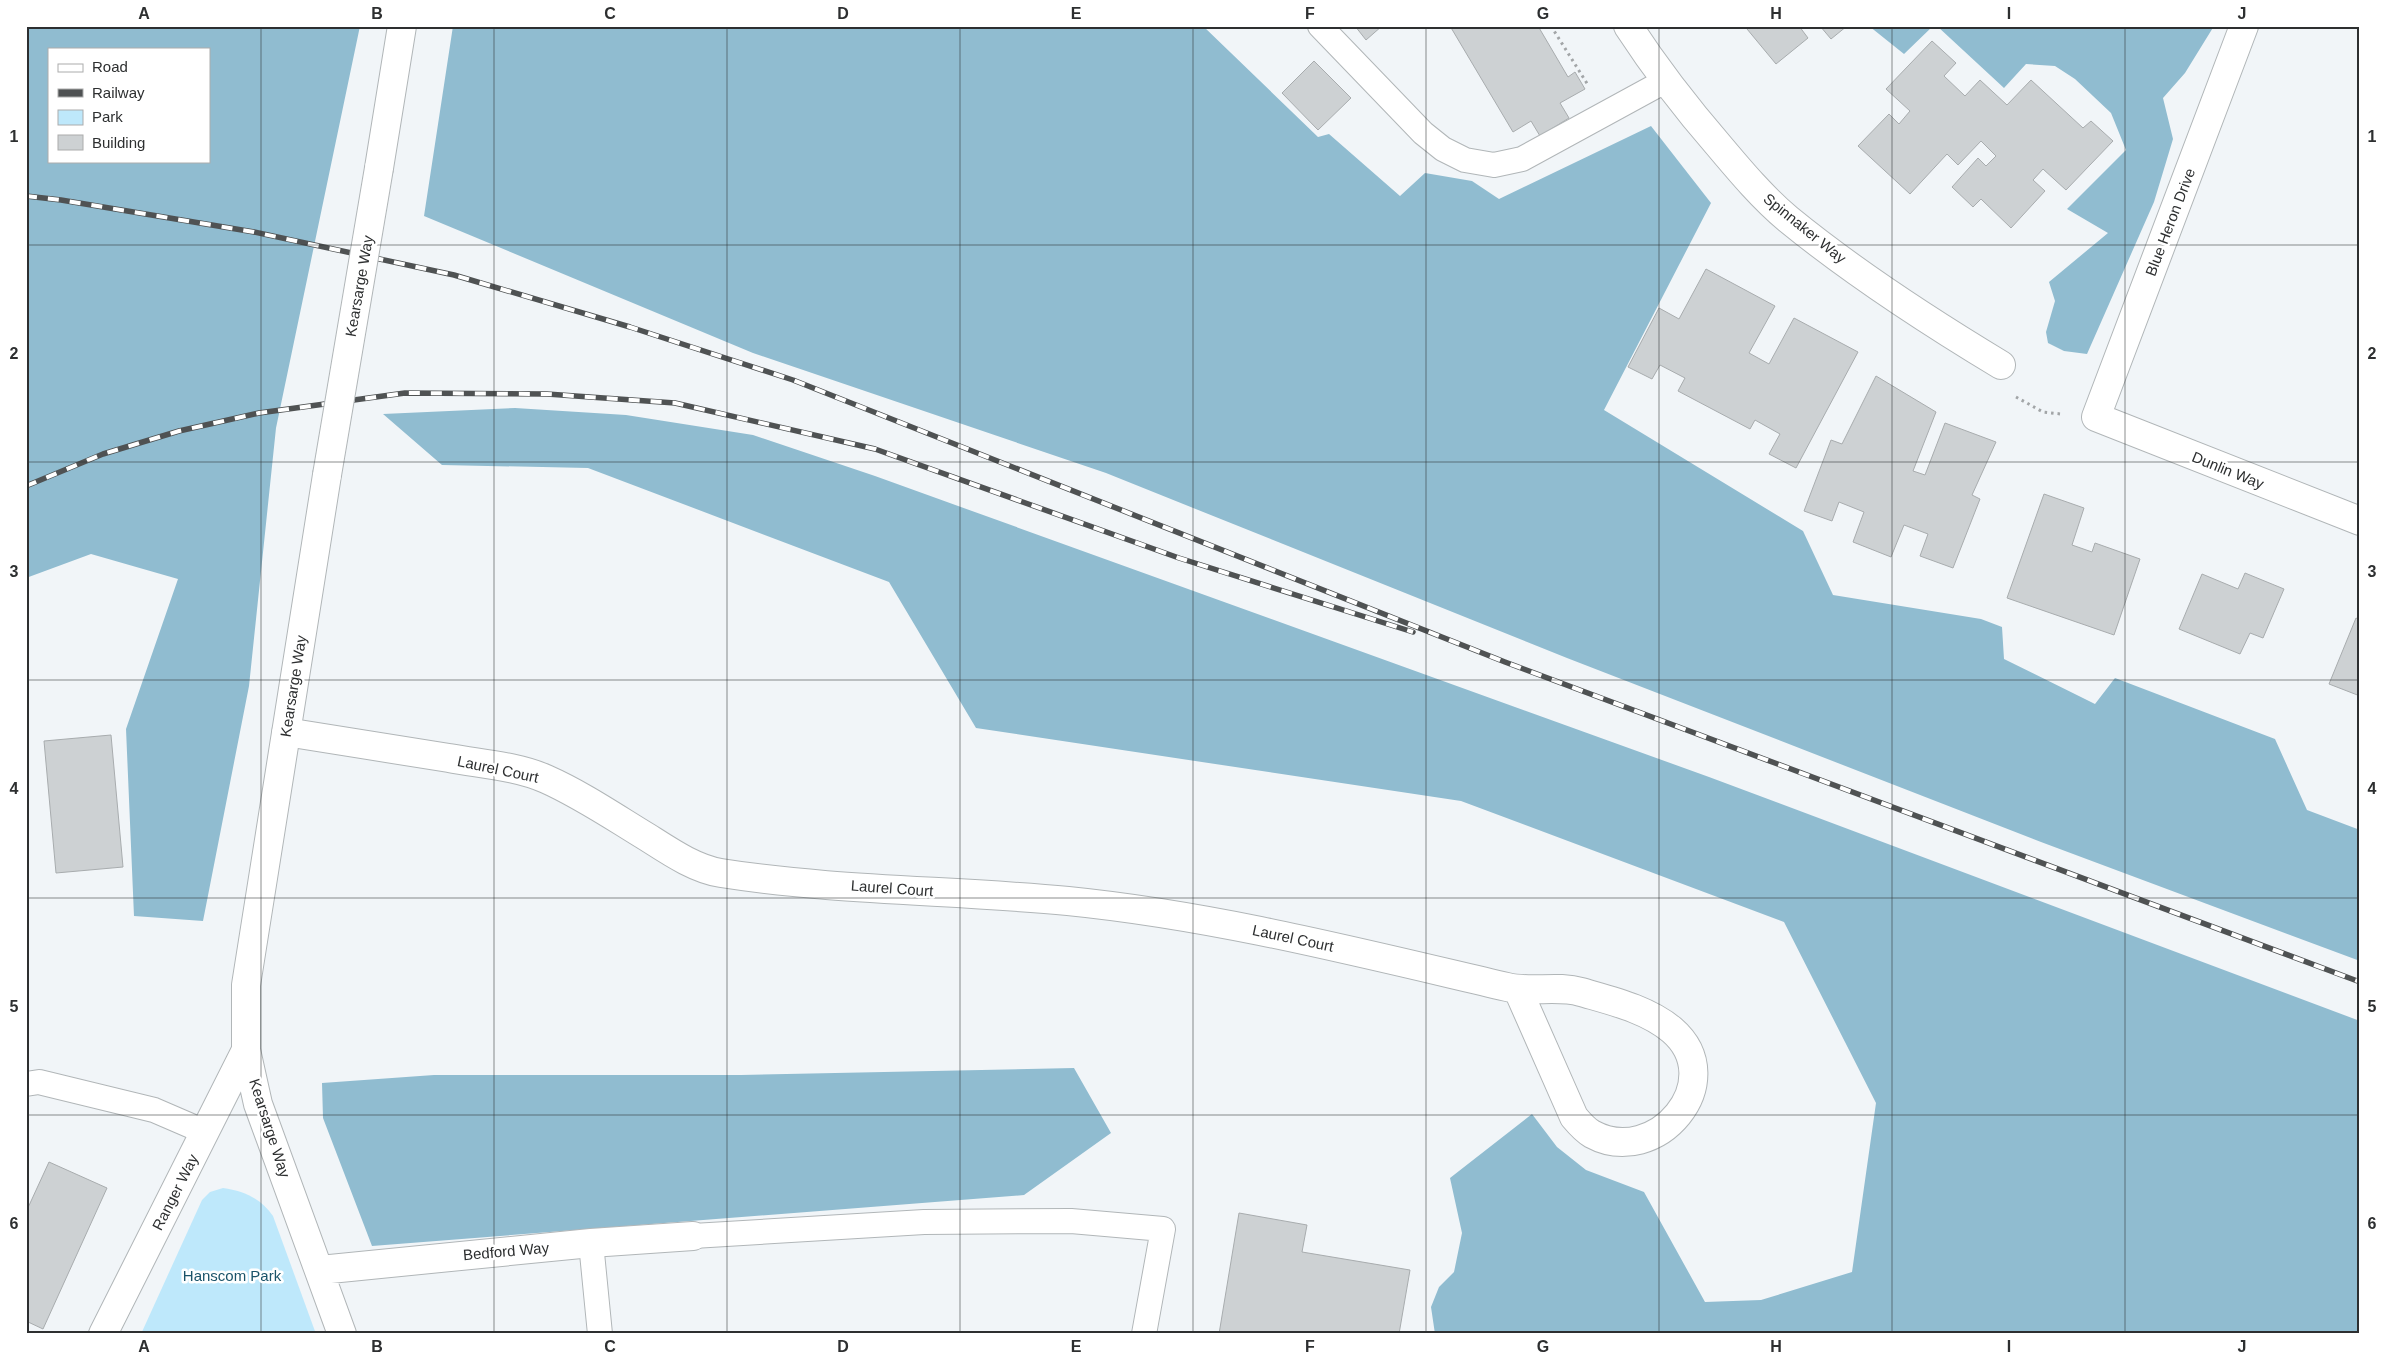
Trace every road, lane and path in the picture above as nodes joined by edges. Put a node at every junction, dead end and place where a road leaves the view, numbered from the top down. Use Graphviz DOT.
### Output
graph roads {
  1 [pos="402,26"];
  2 [pos="1320,26"];
  3 [pos="1551,26"];
  4 [pos="1628,26"];
  5 [pos="2244,26"];
  6 [pos="1665,81"];
  7 [pos="1605,113"];
  8 [pos="2001,365"];
  9 [pos="2014,396"];
  10 [pos="2096,417"];
  11 [pos="2360,521"];
  12 [pos="286,732"];
  13 [pos="1518,990"];
  14 [pos="246,1050"];
  15 [pos="26,1084"];
  16 [pos="205,1132"];
  17 [pos="693,1236"];
  18 [pos="591,1244"];
  19 [pos="320,1270"];
  20 [pos="103,1334"];
  21 [pos="342,1334"];
  22 [pos="600,1334"];
  23 [pos="1144,1334"];
  1 -- 12 [label="street, Kearsarge Way, bridge"];
  2 -- 7 [label="lane"];
  3 -- 7 [label="path"];
  4 -- 6 [label="street, Spinnaker Way"];
  5 -- 10 [label="street, Blue Heron Drive"];
  6 -- 7 [label="lane"];
  6 -- 8 [label="street, Spinnaker Way"];
  9 -- 10 [label="path"];
  10 -- 11 [label="street, Dunlin Way"];
  12 -- 13 [label="street, Laurel Court"];
  12 -- 14 [label="street, Kearsarge Way"];
  13 -- 13 [label="street, Laurel Court"];
  14 -- 16 [label="street, Ranger Way"];
  14 -- 19 [label="street, Kearsarge Way"];
  15 -- 16 [label="lane"];
  16 -- 20 [label="street, Ranger Way"];
  17 -- 18 [label="street, Bedford Way"];
  17 -- 23 [label="lane"];
  18 -- 19 [label="street, Bedford Way"];
  18 -- 22 [label="lane"];
  19 -- 21 [label="street, Kearsarge Way"];
}
